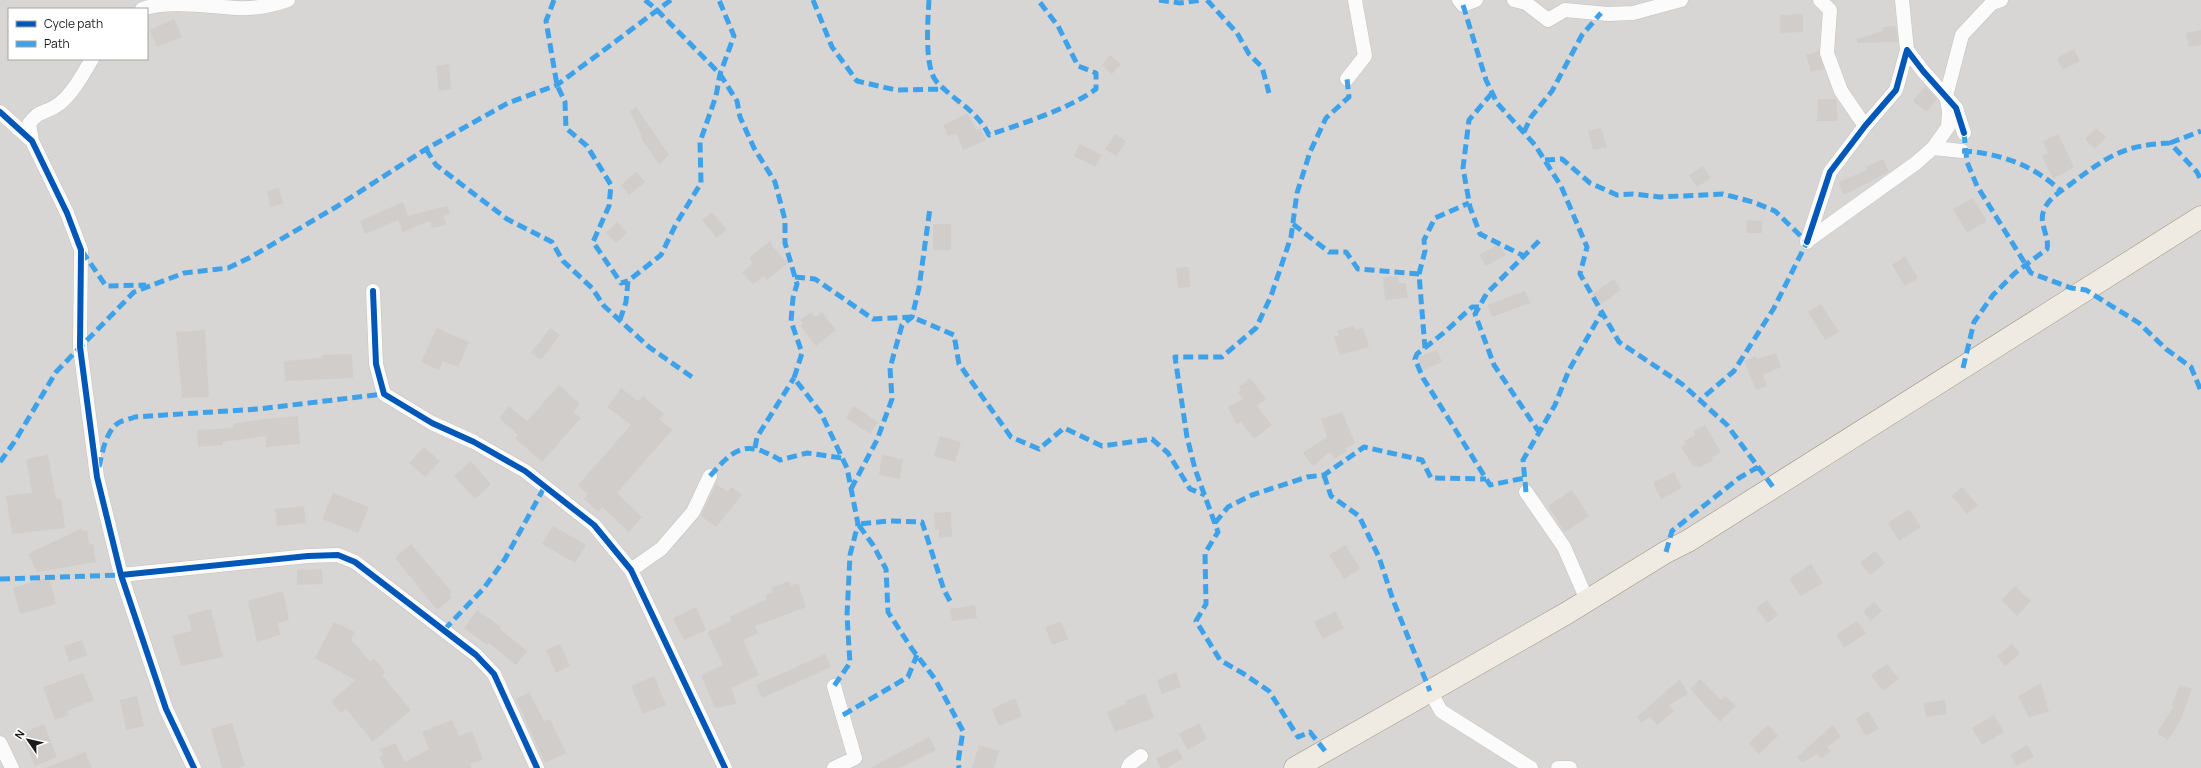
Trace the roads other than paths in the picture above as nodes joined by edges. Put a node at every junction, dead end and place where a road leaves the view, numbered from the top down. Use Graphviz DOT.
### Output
graph roads {
  1 [pos="174,0"];
  2 [pos="288,0"];
  3 [pos="1355,0"];
  4 [pos="1459,0"];
  5 [pos="1476,0"];
  6 [pos="1514,0"];
  7 [pos="1680,0"];
  8 [pos="1820,0"];
  9 [pos="1902,0"];
  10 [pos="2001,0"];
  11 [pos="143,8"];
  12 [pos="1907,50"];
  13 [pos="91,60"];
  14 [pos="1347,80"];
  15 [pos="1946,96"];
  16 [pos="0,112"];
  17 [pos="1865,126"];
  18 [pos="1964,133"];
  19 [pos="32,141"];
  20 [pos="1933,148"];
  21 [pos="1962,151"];
  22 [pos="2201,216"];
  23 [pos="373,291"];
  24 [pos="710,476"];
  25 [pos="1526,492"];
  26 [pos="631,570"];
  27 [pos="121,575"];
  28 [pos="1587,600"];
  29 [pos="834,686"];
  30 [pos="1430,691"];
  31 [pos="0,743"];
  32 [pos="1141,756"];
  33 [pos="12,768"];
  34 [pos="194,768"];
  35 [pos="537,768"];
  36 [pos="725,768"];
  37 [pos="834,768"];
  38 [pos="1128,768"];
  39 [pos="1295,768"];
  40 [pos="1530,768"];
  41 [pos="1558,768"];
  42 [pos="1570,768"];
  1 -- 2 [label="street"];
  1 -- 11 [label="street"];
  3 -- 14 [label="street"];
  4 -- 5 [label="street"];
  6 -- 7 [label="street"];
  8 -- 17 [label="street"];
  9 -- 12 [label="street"];
  10 -- 15 [label="street"];
  12 -- 15 [label="street"];
  12 -- 17 [label="street"];
  13 -- 19 [label="street"];
  15 -- 18 [label="street"];
  15 -- 20 [label="street"];
  16 -- 19 [label="street"];
  17 -- 20 [label="street"];
  19 -- 27 [label="street"];
  20 -- 21 [label="street"];
  22 -- 28 [label="main road"];
  23 -- 26 [label="street"];
  24 -- 26 [label="street"];
  25 -- 28 [label="street"];
  26 -- 36 [label="street"];
  27 -- 34 [label="street"];
  27 -- 35 [label="street"];
  28 -- 30 [label="main road"];
  29 -- 37 [label="street"];
  30 -- 39 [label="main road"];
  30 -- 40 [label="street"];
  31 -- 33 [label="street"];
  32 -- 38 [label="street"];
  41 -- 42 [label="street"];
}
